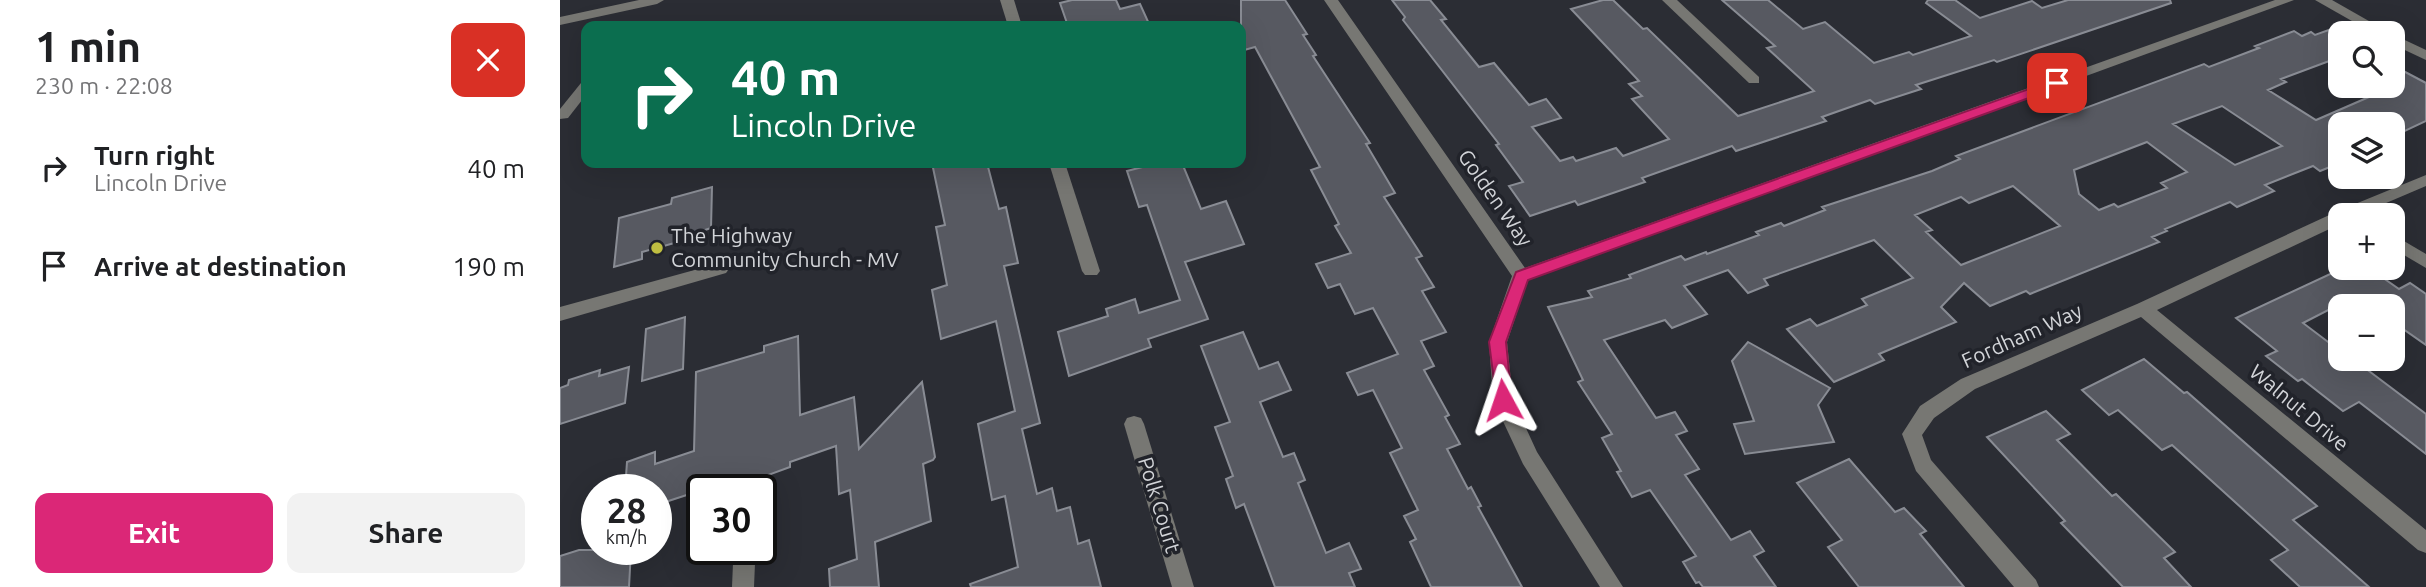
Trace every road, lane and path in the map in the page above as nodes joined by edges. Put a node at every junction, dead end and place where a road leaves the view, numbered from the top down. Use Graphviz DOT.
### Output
graph roads {
  1 [pos="657,0"];
  2 [pos="1007,0"];
  3 [pos="1331,0"];
  4 [pos="1669,0"];
  5 [pos="2287,0"];
  6 [pos="2322,0"];
  7 [pos="600,19"];
  8 [pos="560,21"];
  9 [pos="1013,21"];
  10 [pos="2361,21"];
  11 [pos="2405,45"];
  12 [pos="2426,56"];
  13 [pos="1754,80"];
  14 [pos="581,92"];
  15 [pos="564,114"];
  16 [pos="1059,168"];
  17 [pos="2426,180"];
  18 [pos="2374,203"];
  19 [pos="2328,224"];
  20 [pos="2405,248"];
  21 [pos="2426,262"];
  22 [pos="720,269"];
  23 [pos="1091,271"];
  24 [pos="1521,276"];
  25 [pos="2143,309"];
  26 [pos="560,314"];
  27 [pos="1134,424"];
  28 [pos="2426,543"];
  29 [pos="744,565"];
  30 [pos="744,587"];
  31 [pos="1184,587"];
  32 [pos="1612,587"];
  33 [pos="2028,587"];
  1 -- 7 [label="street"];
  2 -- 9 [label="street"];
  3 -- 24 [label="street, Golden Way"];
  4 -- 13 [label="street"];
  5 -- 24 [label="street"];
  6 -- 10 [label="street"];
  7 -- 8 [label="street"];
  11 -- 12 [label="street"];
  14 -- 15 [label="street"];
  16 -- 23 [label="street"];
  17 -- 18 [label="street, Fordham Way"];
  19 -- 25 [label="street, Fordham Way"];
  20 -- 21 [label="street"];
  22 -- 26 [label="street"];
  24 -- 32 [label="street, Golden Way"];
  25 -- 28 [label="street, Walnut Drive"];
  25 -- 33 [label="street, Fordham Way"];
  27 -- 31 [label="street, Polk Court"];
  29 -- 30 [label="street"];
}
